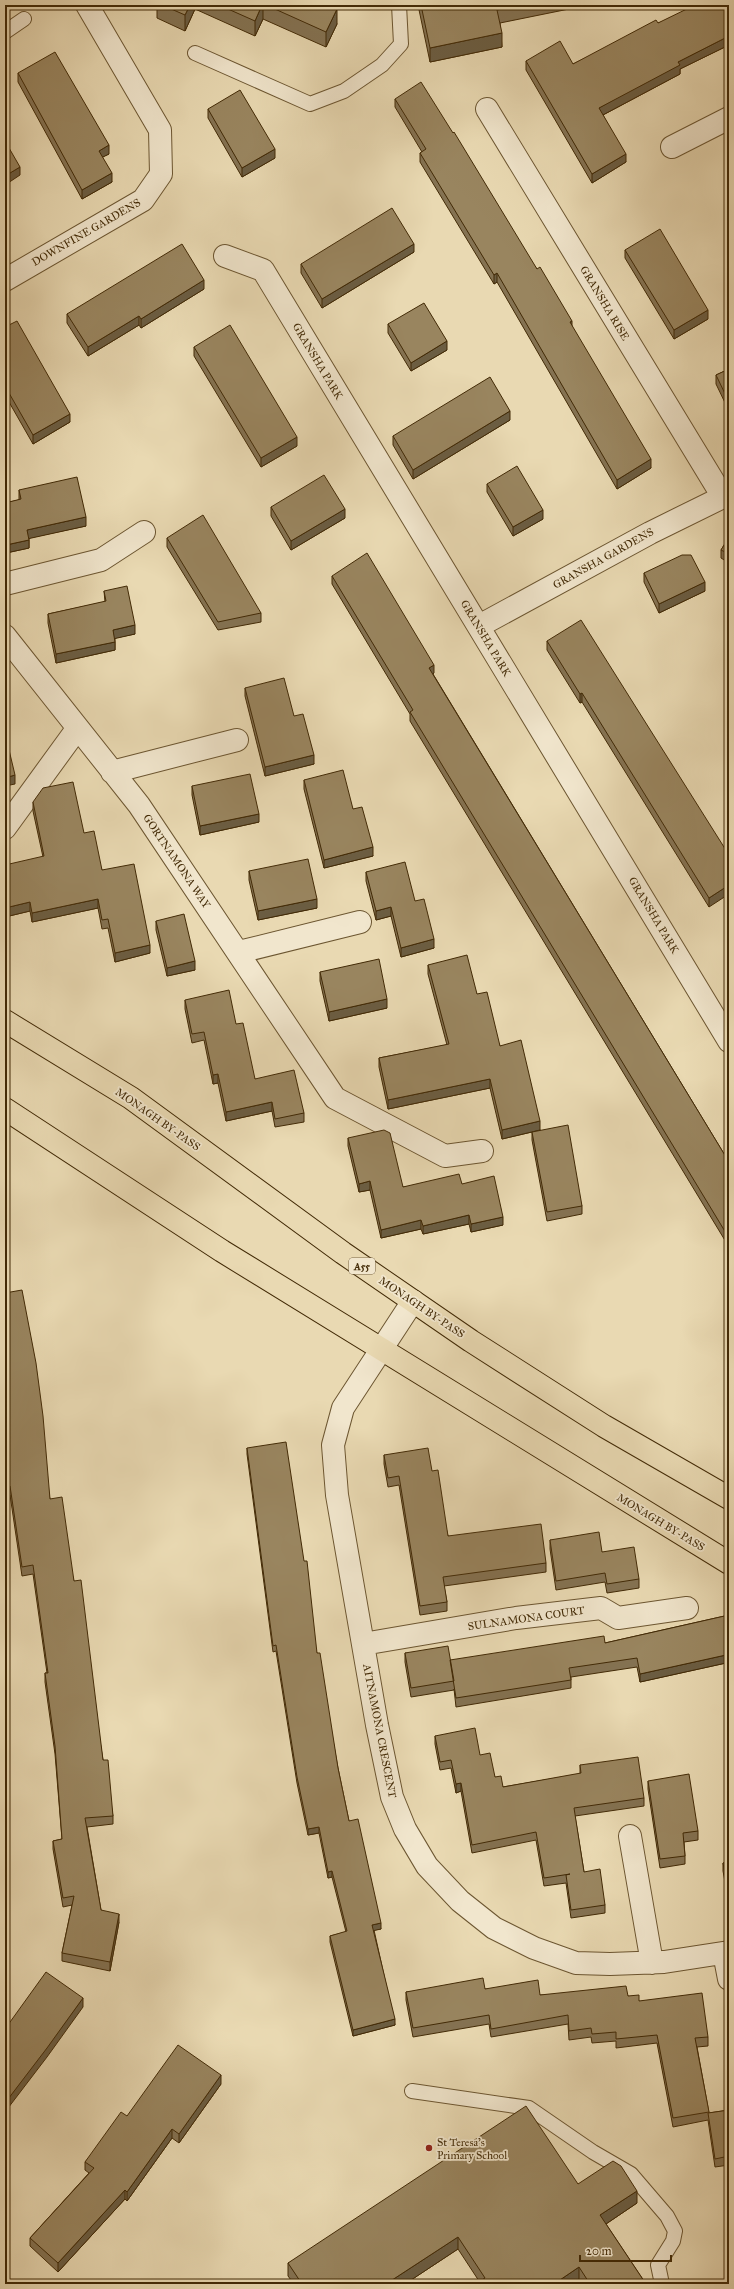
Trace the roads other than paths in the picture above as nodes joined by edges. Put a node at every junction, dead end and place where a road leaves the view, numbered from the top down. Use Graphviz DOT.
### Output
graph roads {
  1 [pos="86,5"];
  2 [pos="399,5"];
  3 [pos="24,19"];
  4 [pos="5,32"];
  5 [pos="195,53"];
  6 [pos="487,109"];
  7 [pos="729,118"];
  8 [pos="672,146"];
  9 [pos="225,256"];
  10 [pos="5,280"];
  11 [pos="726,495"];
  12 [pos="144,532"];
  13 [pos="5,584"];
  14 [pos="479,626"];
  15 [pos="5,636"];
  16 [pos="77,728"];
  17 [pos="237,740"];
  18 [pos="112,772"];
  19 [pos="5,828"];
  20 [pos="360,922"];
  21 [pos="239,952"];
  22 [pos="723,1016"];
  23 [pos="5,1021"];
  24 [pos="729,1041"];
  25 [pos="5,1109"];
  26 [pos="482,1150"];
  27 [pos="413,1301"];
  28 [pos="382,1348"];
  29 [pos="729,1498"];
  30 [pos="729,1563"];
  31 [pos="687,1608"];
  32 [pos="363,1644"];
  33 [pos="630,1836"];
  34 [pos="727,1952"];
  35 [pos="652,1963"];
  36 [pos="729,1979"];
  37 [pos="412,2091"];
  38 [pos="662,2284"];
  1 -- 10 [label="street, DOWNFINE GARDENS"];
  2 -- 5 [label="lane"];
  3 -- 4 [label="lane"];
  6 -- 11 [label="street, GRANSHA RISE"];
  7 -- 8 [label="street"];
  9 -- 14 [label="street, GRANSHA PARK"];
  11 -- 14 [label="street, GRANSHA GARDENS"];
  12 -- 13 [label="street"];
  14 -- 22 [label="street, GRANSHA PARK"];
  15 -- 16 [label="street, GORTNAMONA WAY"];
  16 -- 18 [label="street, GORTNAMONA WAY"];
  16 -- 19 [label="street"];
  17 -- 18 [label="street"];
  18 -- 21 [label="street, GORTNAMONA WAY"];
  20 -- 21 [label="street"];
  21 -- 26 [label="street, GORTNAMONA WAY"];
  22 -- 24 [label="street, GRANSHA PARK"];
  23 -- 27 [label="highway, MONAGH BY-PASS / A55"];
  25 -- 28 [label="highway, MONAGH BY-PASS"];
  27 -- 28 [label="street, AITNAMONA CRESCENT"];
  27 -- 29 [label="highway, MONAGH BY-PASS / A55"];
  28 -- 30 [label="highway, MONAGH BY-PASS"];
  28 -- 32 [label="street, AITNAMONA CRESCENT"];
  31 -- 32 [label="street, SULNAMONA COURT"];
  32 -- 35 [label="street, AITNAMONA CRESCENT"];
  33 -- 35 [label="street"];
  34 -- 35 [label="street, AITNAMONA CRESCENT"];
  34 -- 36 [label="street"];
  37 -- 38 [label="lane"];
}
